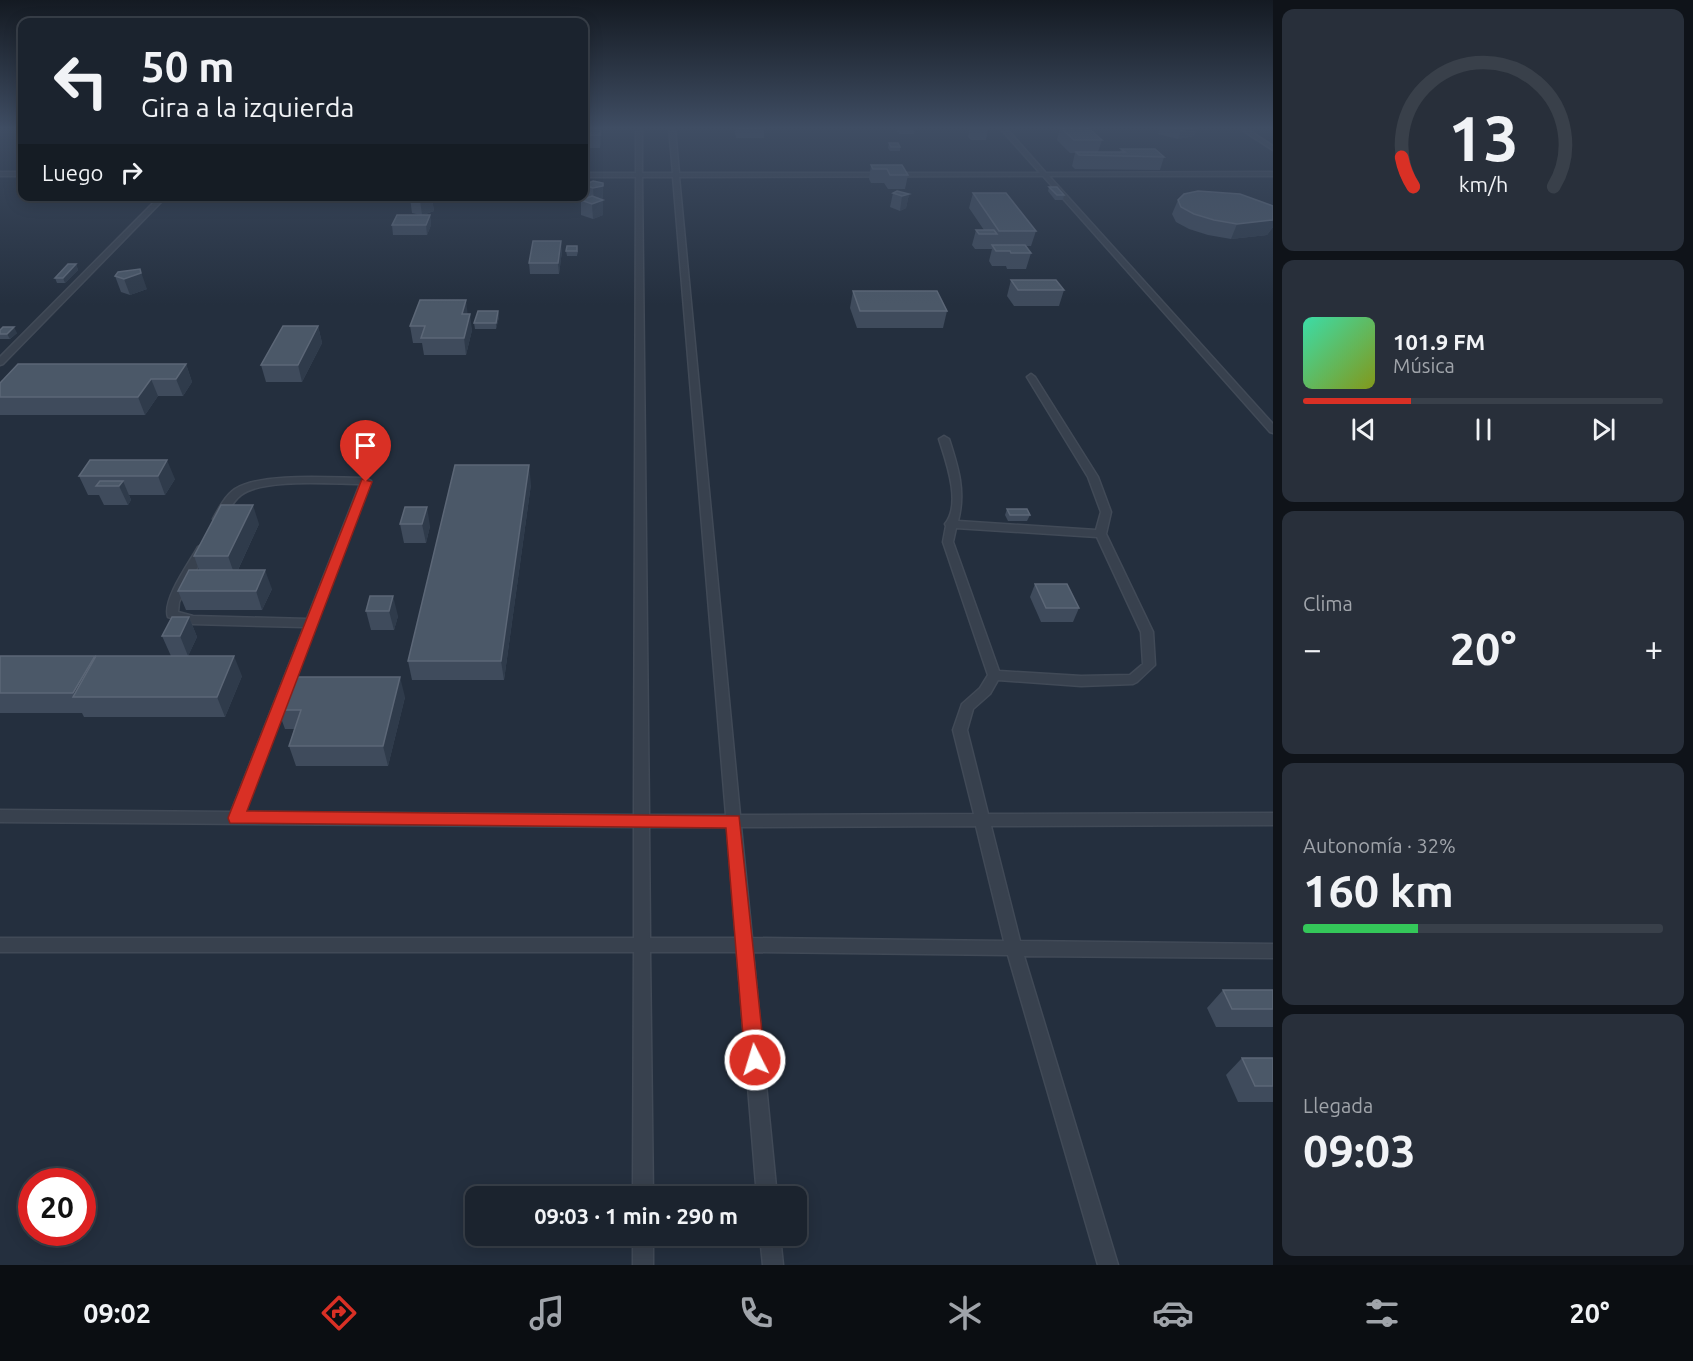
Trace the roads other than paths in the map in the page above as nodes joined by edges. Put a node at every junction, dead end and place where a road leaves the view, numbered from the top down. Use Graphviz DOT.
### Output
graph roads {
  1 [pos="639,187"];
  2 [pos="677,187"];
  3 [pos="1056,187"];
  4 [pos="159,201"];
  5 [pos="0,362"];
  6 [pos="1031,377"];
  7 [pos="1273,430"];
  8 [pos="944,439"];
  9 [pos="950,524"];
  10 [pos="1101,534"];
  11 [pos="312,623"];
  12 [pos="994,675"];
  13 [pos="0,816"];
  14 [pos="236,818"];
  15 [pos="1273,819"];
  16 [pos="981,820"];
  17 [pos="641,821"];
  18 [pos="733,821"];
  19 [pos="0,945"];
  20 [pos="745,945"];
  21 [pos="642,947"];
  22 [pos="1014,948"];
  23 [pos="1273,951"];
  24 [pos="643,1186"];
  25 [pos="766,1186"];
  26 [pos="643,1246"];
  27 [pos="771,1246"];
  28 [pos="643,1265"];
  29 [pos="773,1265"];
  30 [pos="1108,1265"];
  1 -- 17 [label="lane"];
  2 -- 18 [label="lane"];
  3 -- 7 [label="lane"];
  4 -- 5 [label="lane"];
  6 -- 10 [label="lane"];
  8 -- 9 [label="lane"];
  9 -- 10 [label="lane"];
  9 -- 12 [label="lane"];
  10 -- 12 [label="lane"];
  11 -- 11 [label="lane"];
  11 -- 14 [label="lane"];
  12 -- 16 [label="lane"];
  13 -- 14 [label="lane"];
  14 -- 17 [label="lane"];
  15 -- 16 [label="lane"];
  16 -- 18 [label="lane"];
  16 -- 22 [label="lane"];
  17 -- 18 [label="lane"];
  17 -- 21 [label="lane"];
  18 -- 20 [label="lane"];
  19 -- 21 [label="lane"];
  20 -- 21 [label="lane"];
  20 -- 22 [label="lane"];
  20 -- 25 [label="lane"];
  21 -- 24 [label="lane"];
  22 -- 23 [label="lane"];
  22 -- 30 [label="lane"];
  26 -- 28 [label="lane"];
  27 -- 29 [label="lane"];
}
